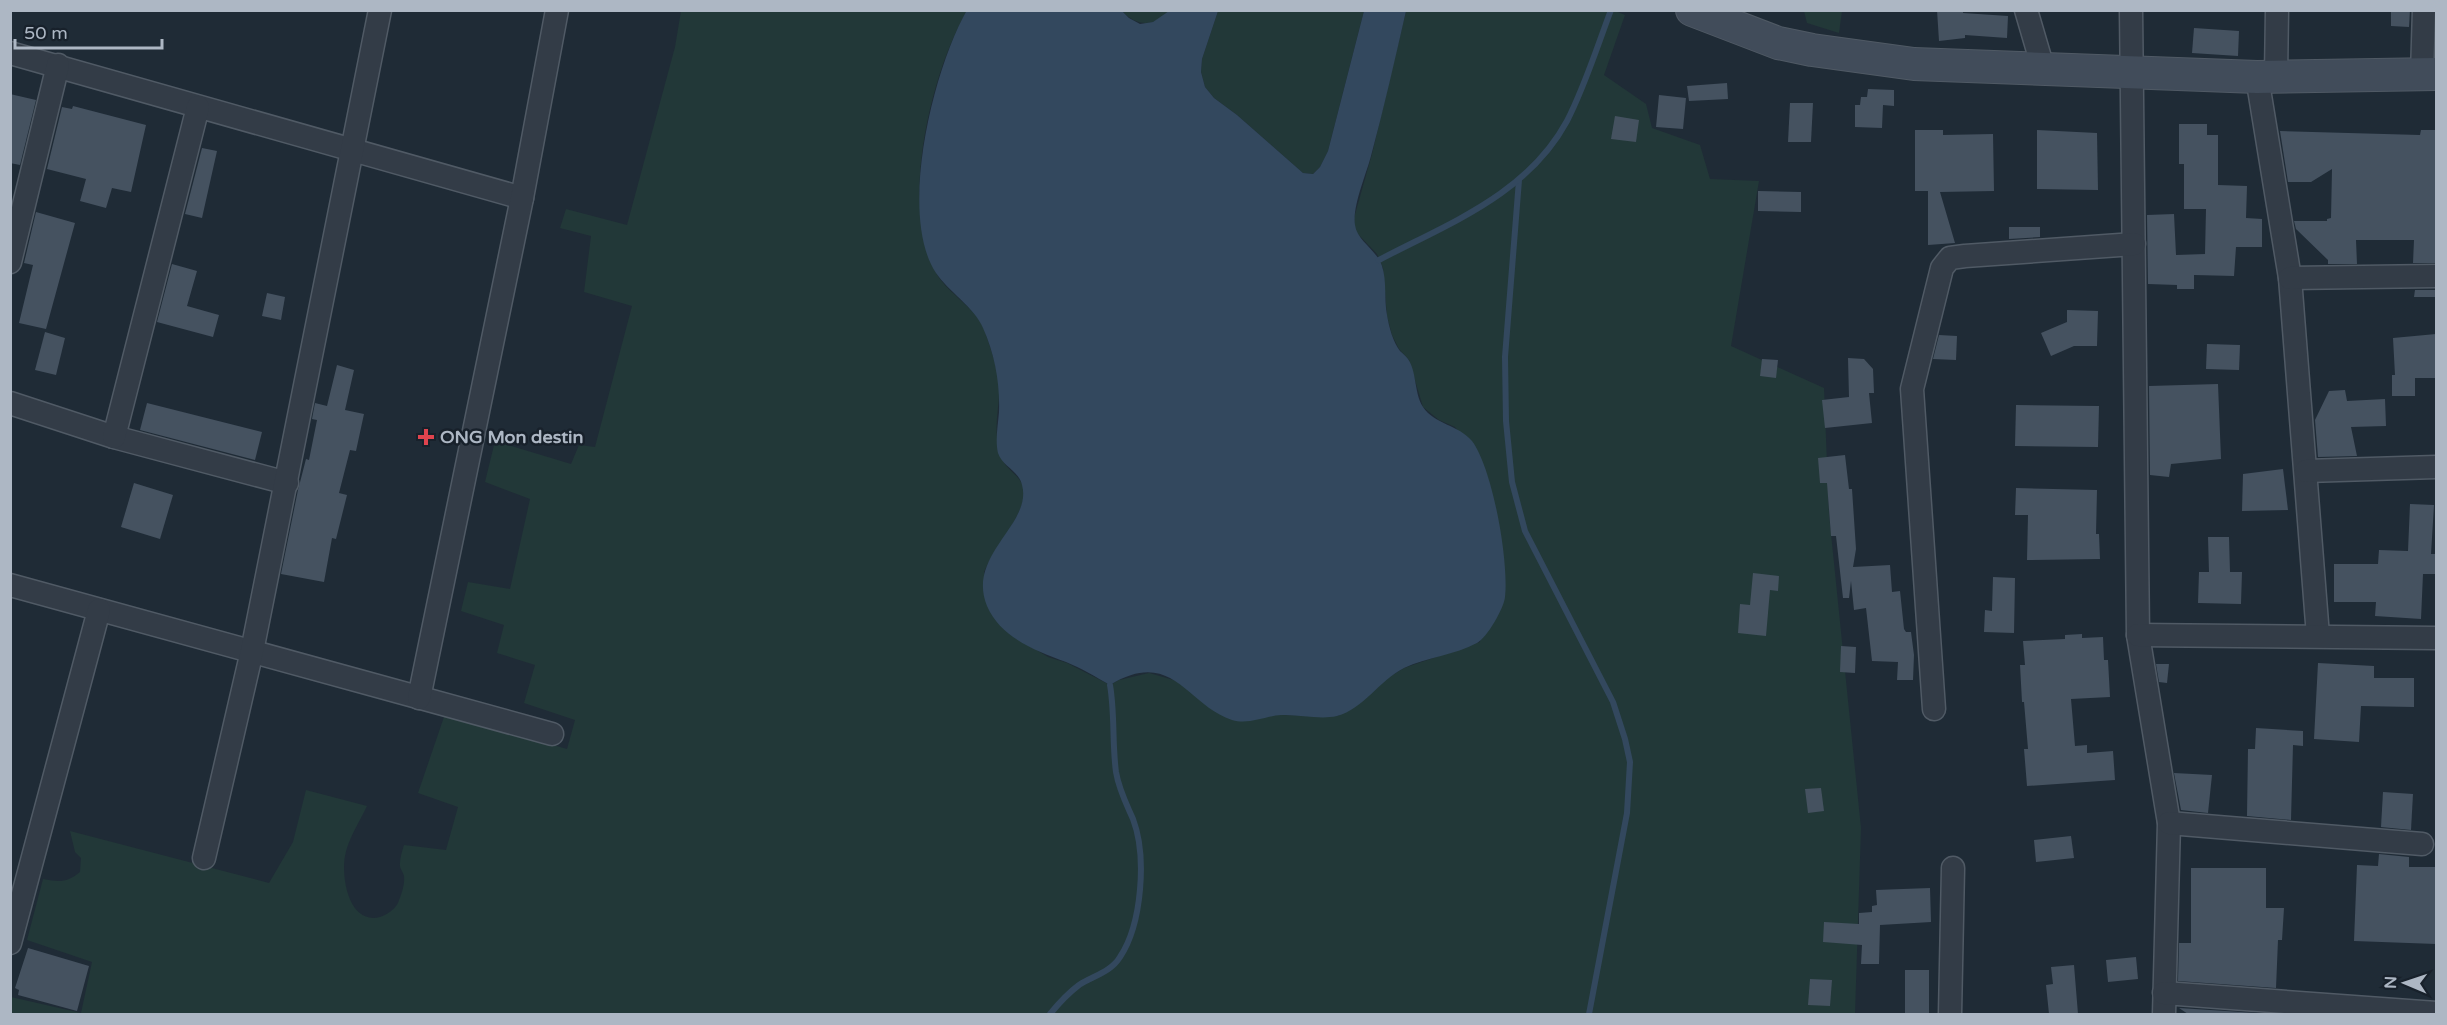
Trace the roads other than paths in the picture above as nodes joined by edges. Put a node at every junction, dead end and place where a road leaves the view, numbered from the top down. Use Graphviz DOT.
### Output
graph roads {
  1 [pos="380,10"];
  2 [pos="557,10"];
  3 [pos="1692,10"];
  4 [pos="2026,10"];
  5 [pos="2131,10"];
  6 [pos="2277,10"];
  7 [pos="2424,10"];
  8 [pos="10,53"];
  9 [pos="58,65"];
  10 [pos="2043,68"];
  11 [pos="2132,73"];
  12 [pos="2429,74"];
  13 [pos="2266,77"];
  14 [pos="198,106"];
  15 [pos="352,148"];
  16 [pos="522,198"];
  17 [pos="2134,244"];
  18 [pos="10,262"];
  19 [pos="2436,276"];
  20 [pos="2290,278"];
  21 [pos="10,404"];
  22 [pos="114,437"];
  23 [pos="2436,467"];
  24 [pos="2306,471"];
  25 [pos="287,483"];
  26 [pos="10,585"];
  27 [pos="99,610"];
  28 [pos="2138,635"];
  29 [pos="2318,636"];
  30 [pos="2436,638"];
  31 [pos="252,651"];
  32 [pos="419,698"];
  33 [pos="1934,709"];
  34 [pos="552,734"];
  35 [pos="2169,823"];
  36 [pos="2422,844"];
  37 [pos="204,858"];
  38 [pos="1953,868"];
  39 [pos="10,943"];
  40 [pos="2164,1004"];
  41 [pos="2436,1013"];
  42 [pos="1950,1014"];
  1 -- 15 [label="street"];
  2 -- 16 [label="street"];
  3 -- 10 [label="street"];
  4 -- 10 [label="street"];
  5 -- 11 [label="street"];
  6 -- 13 [label="street"];
  7 -- 12 [label="street"];
  8 -- 9 [label="street"];
  9 -- 14 [label="street"];
  9 -- 18 [label="street"];
  10 -- 11 [label="street"];
  11 -- 13 [label="street"];
  11 -- 17 [label="street"];
  12 -- 13 [label="street"];
  13 -- 20 [label="street"];
  14 -- 15 [label="street"];
  14 -- 22 [label="street"];
  15 -- 16 [label="street"];
  15 -- 25 [label="street"];
  16 -- 32 [label="street"];
  17 -- 28 [label="street"];
  17 -- 33 [label="street"];
  19 -- 20 [label="street"];
  20 -- 24 [label="street"];
  21 -- 22 [label="street"];
  22 -- 25 [label="street"];
  23 -- 24 [label="street"];
  24 -- 29 [label="street"];
  25 -- 31 [label="street"];
  26 -- 27 [label="street"];
  27 -- 31 [label="street"];
  27 -- 39 [label="street"];
  28 -- 29 [label="street"];
  28 -- 35 [label="street"];
  29 -- 30 [label="street"];
  31 -- 32 [label="street"];
  31 -- 37 [label="street"];
  32 -- 34 [label="street"];
  35 -- 36 [label="street"];
  35 -- 40 [label="street"];
  38 -- 42 [label="street"];
  40 -- 41 [label="street"];
}
